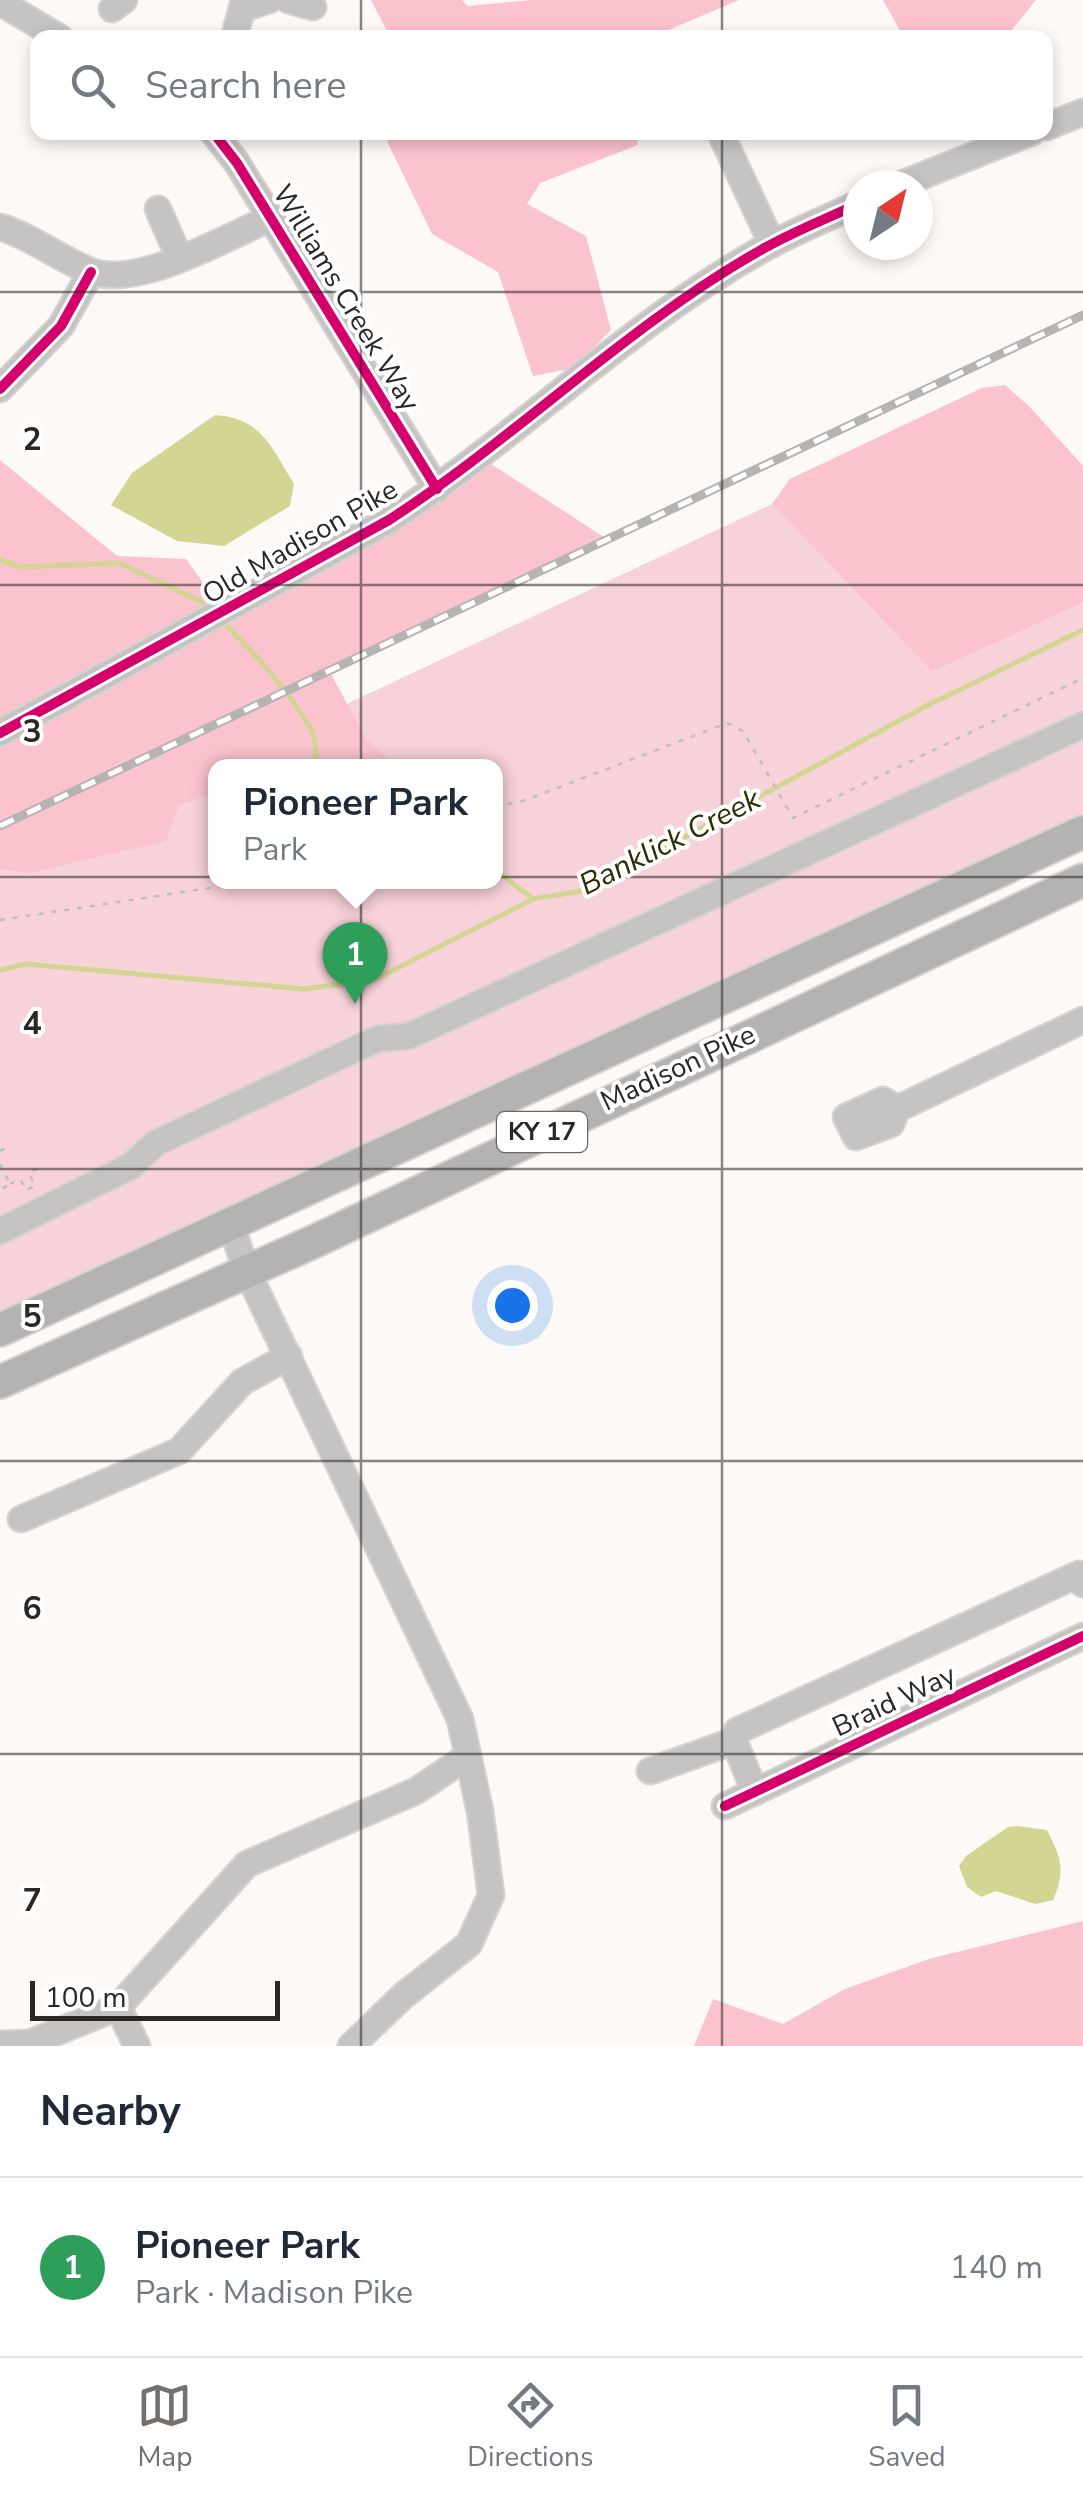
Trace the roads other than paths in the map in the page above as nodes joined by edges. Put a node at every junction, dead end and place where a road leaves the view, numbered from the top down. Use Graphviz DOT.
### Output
graph roads {
  1 [pos="288,0"];
  2 [pos="0,2"];
  3 [pos="252,3"];
  4 [pos="313,7"];
  5 [pos="47,30"];
  6 [pos="238,30"];
  7 [pos="1083,112"];
  8 [pos="1053,124"];
  9 [pos="222,140"];
  10 [pos="724,140"];
  11 [pos="1012,140"];
  12 [pos="933,171"];
  13 [pos="158,209"];
  14 [pos="843,211"];
  15 [pos="271,218"];
  16 [pos="0,227"];
  17 [pos="772,244"];
  18 [pos="179,257"];
  19 [pos="91,272"];
  20 [pos="0,389"];
  21 [pos="437,489"];
  22 [pos="1083,725"];
  23 [pos="0,733"];
  24 [pos="1083,832"];
  25 [pos="1083,880"];
  26 [pos="1083,1020"];
  27 [pos="897,1108"];
  28 [pos="230,1225"];
  29 [pos="0,1230"];
  30 [pos="246,1269"];
  31 [pos="0,1330"];
  32 [pos="289,1356"];
  33 [pos="0,1382"];
  34 [pos="22,1519"];
  35 [pos="1082,1577"];
  36 [pos="1083,1636"];
  37 [pos="734,1741"];
  38 [pos="468,1756"];
  39 [pos="650,1772"];
  40 [pos="755,1792"];
  41 [pos="725,1806"];
  42 [pos="118,2007"];
  43 [pos="0,2044"];
  44 [pos="137,2046"];
  45 [pos="352,2046"];
  1 -- 4 [label="street"];
  2 -- 5 [label="street"];
  3 -- 6 [label="street"];
  7 -- 8 [label="street"];
  9 -- 15 [label="street, Williams Creek Way"];
  10 -- 17 [label="street"];
  11 -- 12 [label="street"];
  13 -- 18 [label="street"];
  14 -- 17 [label="street, Old Madison Pike"];
  15 -- 18 [label="street"];
  15 -- 21 [label="street, Williams Creek Way"];
  16 -- 19 [label="street"];
  17 -- 21 [label="street, Old Madison Pike"];
  18 -- 19 [label="street"];
  19 -- 20 [label="street"];
  21 -- 23 [label="street, Old Madison Pike"];
  22 -- 29 [label="street"];
  24 -- 28 [label="main road, Madison Pike / KY 17"];
  25 -- 30 [label="main road, Madison Pike / KY 17"];
  26 -- 27 [label="street"];
  28 -- 30 [label="street"];
  28 -- 31 [label="main road, Madison Pike / KY 17"];
  30 -- 32 [label="street"];
  30 -- 33 [label="main road, Madison Pike / KY 17"];
  32 -- 34 [label="street"];
  32 -- 38 [label="street"];
  35 -- 37 [label="street"];
  36 -- 40 [label="street, Braid Way"];
  37 -- 39 [label="street"];
  37 -- 40 [label="street"];
  38 -- 42 [label="street"];
  38 -- 45 [label="street"];
  40 -- 41 [label="street, Braid Way"];
  42 -- 43 [label="street"];
  42 -- 44 [label="street"];
}
